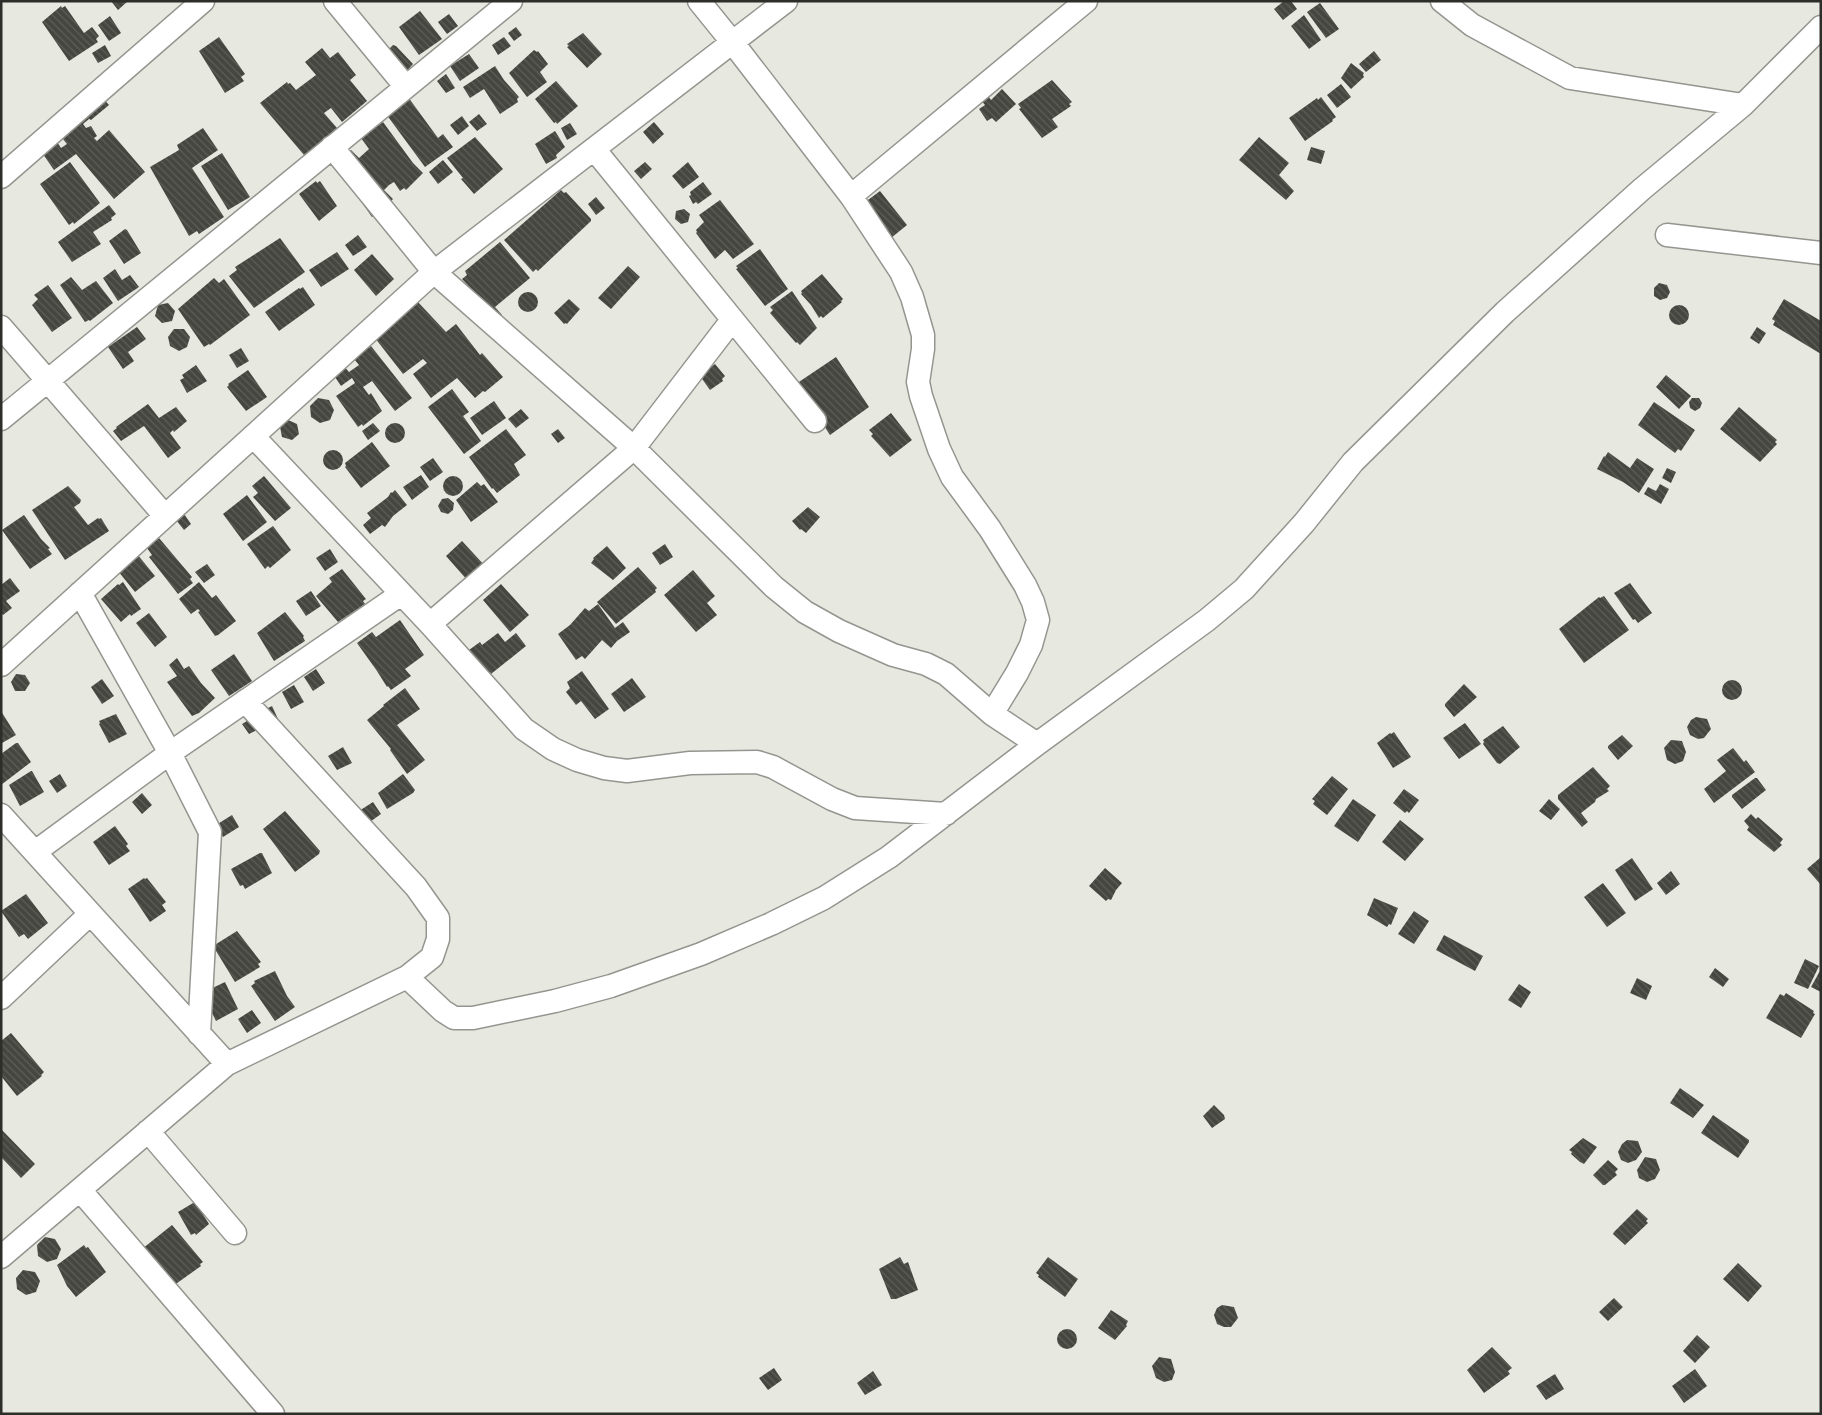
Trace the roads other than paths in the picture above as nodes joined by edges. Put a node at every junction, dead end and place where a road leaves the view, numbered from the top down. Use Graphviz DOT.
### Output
graph roads {
  1 [pos="203,1"];
  2 [pos="335,1"];
  3 [pos="511,1"];
  4 [pos="699,1"];
  5 [pos="786,1"];
  6 [pos="1086,1"];
  7 [pos="1442,1"];
  8 [pos="1821,26"];
  9 [pos="733,42"];
  10 [pos="406,87"];
  11 [pos="1743,105"];
  12 [pos="332,147"];
  13 [pos="594,149"];
  14 [pos="1,177"];
  15 [pos="851,196"];
  16 [pos="1667,235"];
  17 [pos="1821,253"];
  18 [pos="434,272"];
  19 [pos="732,320"];
  20 [pos="1,327"];
  21 [pos="48,380"];
  22 [pos="1,419"];
  23 [pos="815,421"];
  24 [pos="253,436"];
  25 [pos="634,448"];
  26 [pos="165,516"];
  27 [pos="80,593"];
  28 [pos="401,594"];
  29 [pos="430,624"];
  30 [pos="1,664"];
  31 [pos="245,701"];
  32 [pos="992,714"];
  33 [pos="1037,744"];
  34 [pos="170,753"];
  35 [pos="946,814"];
  36 [pos="1,815"];
  37 [pos="35,852"];
  38 [pos="90,914"];
  39 [pos="406,977"];
  40 [pos="1,998"];
  41 [pos="199,1034"];
  42 [pos="227,1064"];
  43 [pos="148,1131"];
  44 [pos="80,1190"];
  45 [pos="235,1233"];
  46 [pos="1,1257"];
  47 [pos="273,1414"];
  1 -- 14 [label="street"];
  2 -- 10 [label="street"];
  3 -- 10 [label="street"];
  4 -- 9 [label="street"];
  5 -- 9 [label="street"];
  6 -- 15 [label="street"];
  7 -- 11 [label="street"];
  8 -- 11 [label="street"];
  9 -- 13 [label="street"];
  9 -- 15 [label="street"];
  10 -- 12 [label="street"];
  11 -- 33 [label="street"];
  12 -- 18 [label="street"];
  12 -- 21 [label="street"];
  13 -- 18 [label="street"];
  13 -- 19 [label="street"];
  15 -- 32 [label="street"];
  16 -- 17 [label="street"];
  18 -- 24 [label="street"];
  18 -- 25 [label="street"];
  19 -- 23 [label="street"];
  19 -- 25 [label="street"];
  20 -- 21 [label="street"];
  21 -- 22 [label="street"];
  21 -- 26 [label="street"];
  24 -- 26 [label="street"];
  24 -- 28 [label="street"];
  25 -- 29 [label="street"];
  25 -- 32 [label="street"];
  26 -- 27 [label="street"];
  27 -- 30 [label="street"];
  27 -- 34 [label="street"];
  28 -- 29 [label="street"];
  28 -- 31 [label="street"];
  29 -- 35 [label="street"];
  31 -- 34 [label="street"];
  31 -- 39 [label="street"];
  32 -- 33 [label="street"];
  33 -- 35 [label="street"];
  34 -- 37 [label="street"];
  34 -- 41 [label="street"];
  35 -- 39 [label="street"];
  36 -- 37 [label="street"];
  37 -- 38 [label="street"];
  38 -- 40 [label="street"];
  38 -- 41 [label="street"];
  39 -- 42 [label="street"];
  41 -- 42 [label="street"];
  42 -- 43 [label="street"];
  43 -- 44 [label="street"];
  43 -- 45 [label="street"];
  44 -- 46 [label="street"];
  44 -- 47 [label="street"];
}
